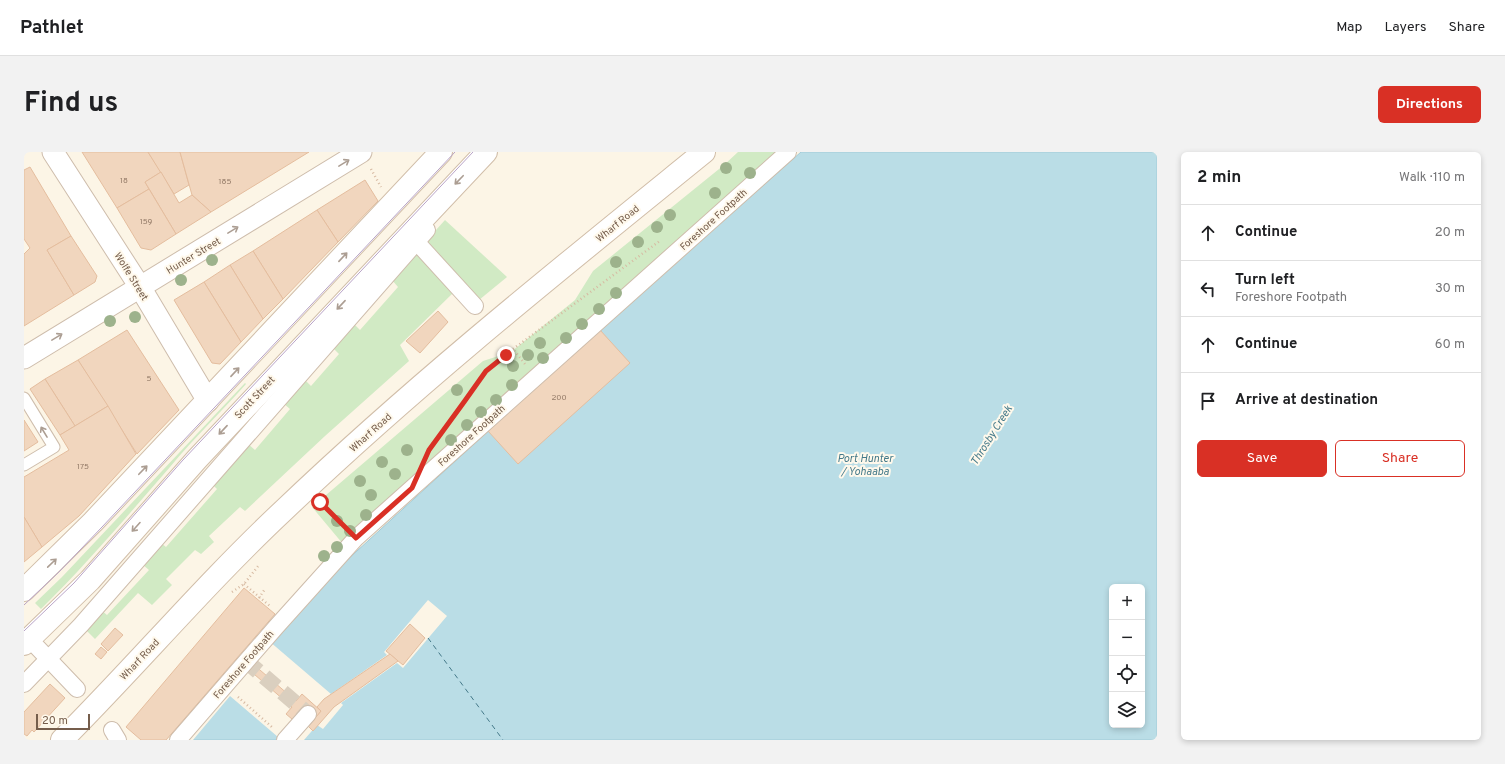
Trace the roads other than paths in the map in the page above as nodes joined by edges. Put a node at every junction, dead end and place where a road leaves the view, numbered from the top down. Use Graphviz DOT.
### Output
graph roads {
  1 [pos="53,152"];
  2 [pos="441,152"];
  3 [pos="486,152"];
  4 [pos="704,152"];
  5 [pos="788,152"];
  6 [pos="365,159"];
  7 [pos="440,216"];
  8 [pos="414,239"];
  9 [pos="140,287"];
  10 [pos="475,306"];
  11 [pos="24,358"];
  12 [pos="24,398"];
  13 [pos="208,401"];
  14 [pos="24,465"];
  15 [pos="24,590"];
  16 [pos="31,645"];
  17 [pos="49,658"];
  18 [pos="24,684"];
  19 [pos="77,689"];
  20 [pos="308,714"];
  21 [pos="281,736"];
  22 [pos="62,740"];
  23 [pos="178,740"];
  1 -- 9 [label="street, Wolfe Street"];
  13 -- 2 [label="main road, one-way"];
  3 -- 16 [label="main road, Scott Street, one-way"];
  4 -- 22 [label="main road, Wharf Road"];
  5 -- 23 [label="street, Foreshore Footpath"];
  9 -- 6 [label="street, Hunter Street, one-way"];
  7 -- 8 [label="street"];
  8 -- 10 [label="street"];
  8 -- 17 [label="street"];
  11 -- 9 [label="street, Hunter Street, one-way"];
  9 -- 13 [label="street, Wolfe Street"];
  14 -- 12 [label="lane, one-way"];
  15 -- 13 [label="main road, one-way"];
  16 -- 17 [label="street"];
  17 -- 18 [label="street"];
  17 -- 19 [label="street"];
  20 -- 21 [label="street"];
}
